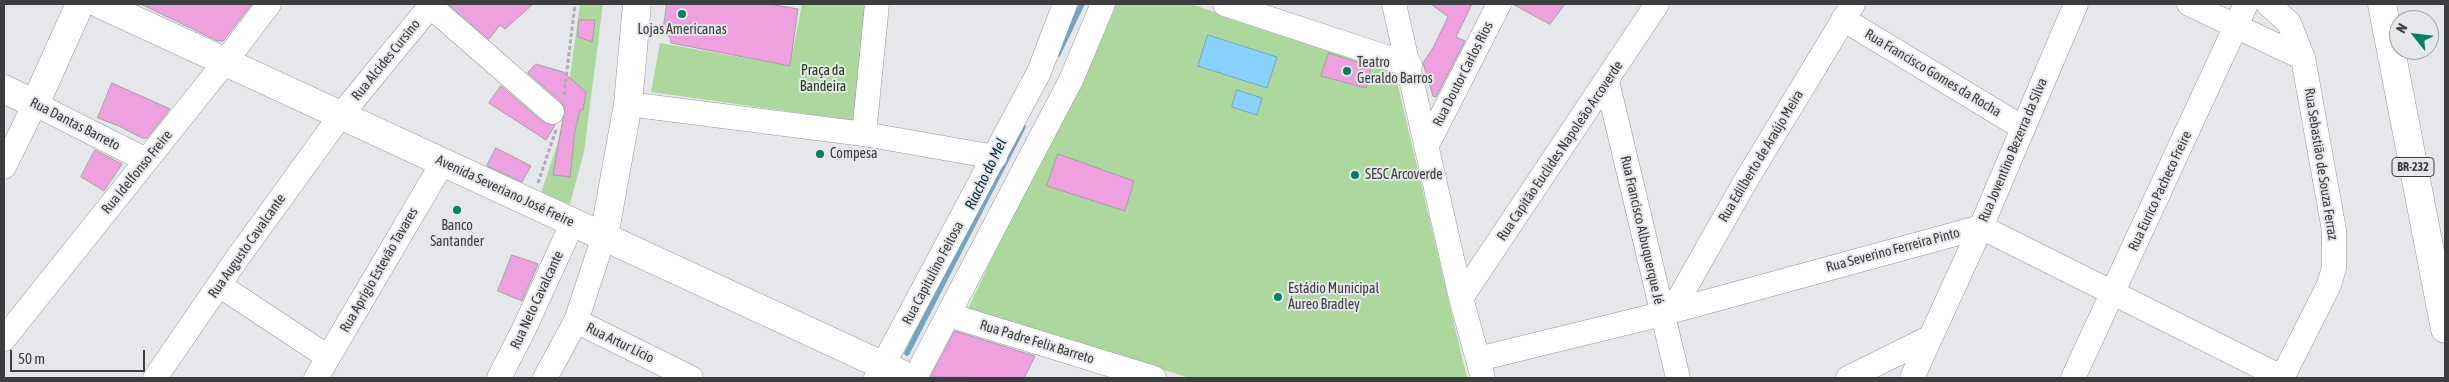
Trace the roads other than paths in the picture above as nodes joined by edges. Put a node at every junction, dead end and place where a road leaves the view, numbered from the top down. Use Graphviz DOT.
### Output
graph roads {
  1 [pos="80,4"];
  2 [pos="100,4"];
  3 [pos="269,4"];
  4 [pos="637,4"];
  5 [pos="877,4"];
  6 [pos="1065,4"];
  7 [pos="1103,4"];
  8 [pos="1225,4"];
  9 [pos="1394,4"];
  10 [pos="1499,4"];
  11 [pos="1656,4"];
  12 [pos="2076,4"];
  13 [pos="2189,4"];
  14 [pos="2246,4"];
  15 [pos="2268,4"];
  16 [pos="2382,4"];
  17 [pos="431,5"];
  18 [pos="1848,11"];
  19 [pos="2235,26"];
  20 [pos="2303,58"];
  21 [pos="225,62"];
  22 [pos="1410,65"];
  23 [pos="1607,81"];
  24 [pos="4,89"];
  25 [pos="35,104"];
  26 [pos="628,104"];
  27 [pos="552,112"];
  28 [pos="341,115"];
  29 [pos="2023,128"];
  30 [pos="864,134"];
  31 [pos="1427,145"];
  32 [pos="995,157"];
  33 [pos="146,160"];
  34 [pos="443,162"];
  35 [pos="4,167"];
  36 [pos="573,222"];
  37 [pos="1980,227"];
  38 [pos="604,236"];
  39 [pos="219,285"];
  40 [pos="2113,292"];
  41 [pos="1461,298"];
  42 [pos="1667,312"];
  43 [pos="949,315"];
  44 [pos="576,321"];
  45 [pos="2445,329"];
  46 [pos="1929,338"];
  47 [pos="4,340"];
  48 [pos="328,357"];
  49 [pos="1480,369"];
  50 [pos="880,372"];
  51 [pos="155,378"];
  52 [pos="316,378"];
  53 [pos="499,378"];
  54 [pos="545,378"];
  55 [pos="691,378"];
  56 [pos="910,378"];
  57 [pos="915,378"];
  58 [pos="1154,378"];
  59 [pos="1678,378"];
  60 [pos="1848,378"];
  61 [pos="1912,378"];
  62 [pos="2073,378"];
  63 [pos="2282,378"];
  1 -- 25 [label="main road"];
  2 -- 21 [label="main road, Avenida Severiano José Freire"];
  3 -- 21 [label="street, Rua Idelfonso Freire"];
  4 -- 26 [label="main road"];
  5 -- 30 [label="street"];
  6 -- 32 [label="street, Rua Capitulino Feitosa"];
  7 -- 43 [label="street"];
  8 -- 22 [label="street"];
  9 -- 22 [label="street"];
  10 -- 31 [label="street, Rua Doutor Carlos Rios"];
  11 -- 23 [label="street, Rua Capitão Euclides Napoleão Arcoverde"];
  12 -- 29 [label="street, Rua Joventino Bezerra da Silva"];
  13 -- 19 [label="street"];
  14 -- 19 [label="street, Rua Eurico Pacheco Freire"];
  15 -- 20 [label="street, Rua Sebastião de Souza Ferraz"];
  16 -- 45 [label="main road, BR-232"];
  17 -- 27 [label="street"];
  17 -- 28 [label="street, Rua Alcides Cursino"];
  18 -- 29 [label="street, Rua Francisco Gomes da Rocha"];
  18 -- 42 [label="street, Rua Edilberto de Araújo Meira"];
  19 -- 20 [label="street"];
  19 -- 40 [label="street, Rua Eurico Pacheco Freire"];
  20 -- 63 [label="street, Rua Sebastião de Souza Ferraz"];
  21 -- 28 [label="main road, Avenida Severiano José Freire"];
  21 -- 33 [label="street, Rua Idelfonso Freire"];
  22 -- 31 [label="street"];
  23 -- 41 [label="street, Rua Capitão Euclides Napoleão Arcoverde"];
  23 -- 42 [label="street, Rua Francisco Albuquerque Jé"];
  24 -- 25 [label="main road, Rua Dantas Barreto"];
  25 -- 33 [label="street, Rua Dantas Barreto"];
  25 -- 35 [label="street"];
  26 -- 30 [label="street"];
  26 -- 38 [label="main road"];
  28 -- 34 [label="main road, Avenida Severiano José Freire"];
  28 -- 39 [label="street, Rua Augusto Cavalcante"];
  29 -- 37 [label="street, Rua Joventino Bezerra da Silva"];
  30 -- 32 [label="street"];
  31 -- 41 [label="street"];
  32 -- 50 [label="street, Rua Capitulino Feitosa"];
  33 -- 47 [label="street, Rua Idelfonso Freire"];
  34 -- 36 [label="main road, Avenida Severiano José Freire"];
  34 -- 48 [label="street, Rua Aprígio Estevão Tavares"];
  36 -- 38 [label="main road, Avenida Severiano José Freire"];
  36 -- 53 [label="street, Rua Neto Cavalcante"];
  37 -- 40 [label="street"];
  37 -- 42 [label="street, Rua Severino Ferreira Pinto"];
  37 -- 46 [label="street, Rua Joventino Bezerra da Silva"];
  38 -- 44 [label="street"];
  38 -- 50 [label="main road, Avenida Severiano José Freire"];
  39 -- 48 [label="street"];
  39 -- 51 [label="street, Rua Augusto Cavalcante"];
  40 -- 62 [label="street, Rua Eurico Pacheco Freire"];
  40 -- 63 [label="street"];
  41 -- 49 [label="street"];
  42 -- 49 [label="street, Rua Severino Ferreira Pinto"];
  42 -- 59 [label="street, Rua Francisco Albuquerque Jé"];
  43 -- 57 [label="street"];
  43 -- 58 [label="street, Rua Padre Felix Barreto"];
  44 -- 54 [label="street"];
  44 -- 55 [label="street, Rua Artur Lício"];
  46 -- 60 [label="street"];
  46 -- 61 [label="street, Rua Joventino Bezerra da Silva"];
  48 -- 52 [label="street, Rua Aprígio Estevão Tavares"];
  50 -- 56 [label="main road, Avenida Severiano José Freire"];
}
